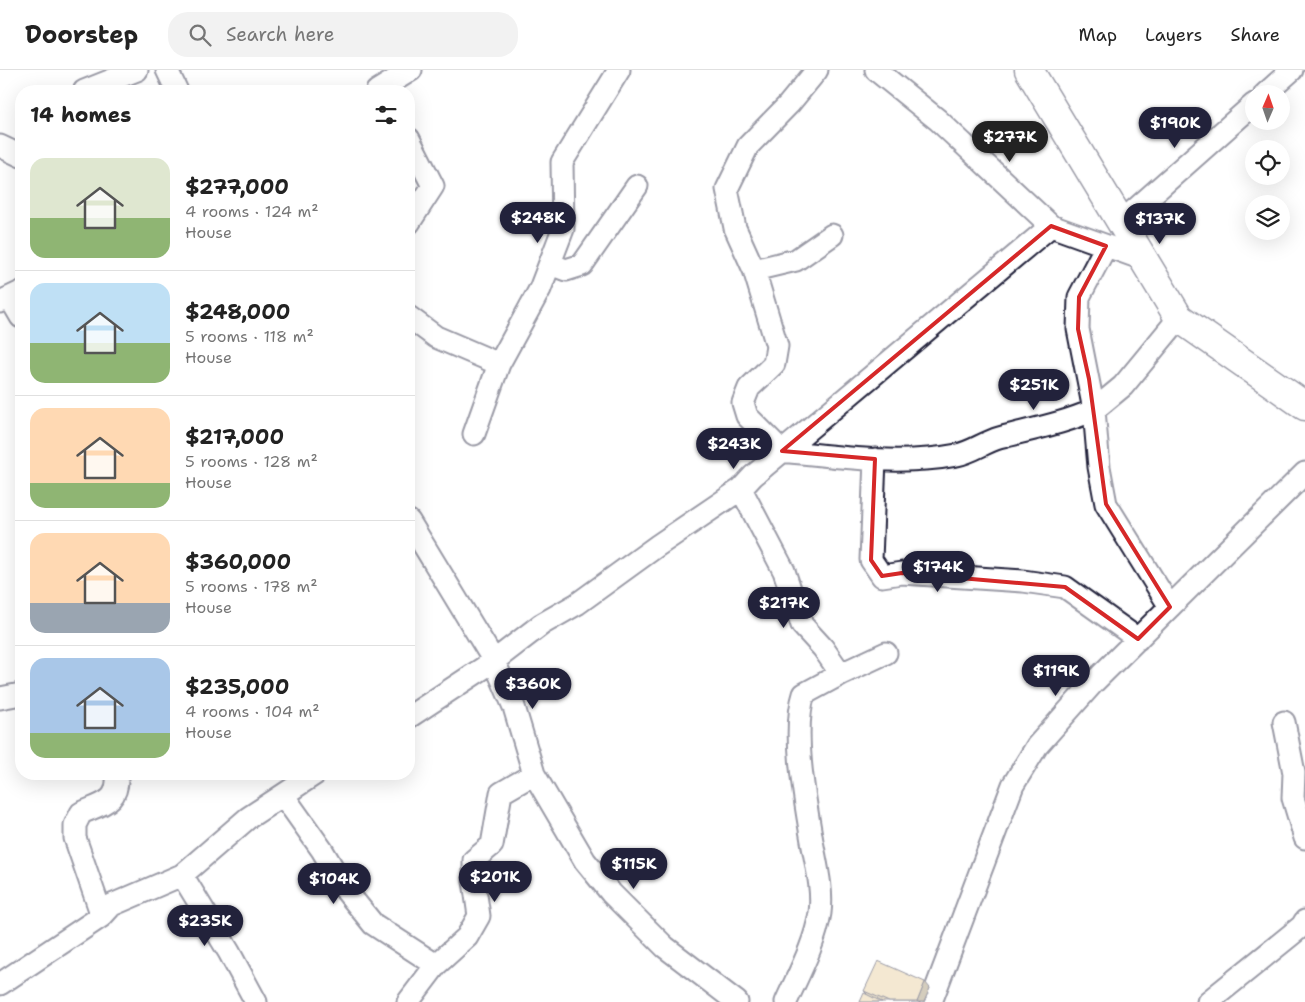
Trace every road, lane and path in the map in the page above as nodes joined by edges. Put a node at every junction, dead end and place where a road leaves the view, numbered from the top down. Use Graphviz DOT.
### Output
graph roads {
  1 [pos="137,70"];
  2 [pos="167,70"];
  3 [pos="411,70"];
  4 [pos="620,70"];
  5 [pos="817,70"];
  6 [pos="876,70"];
  7 [pos="1029,70"];
  8 [pos="1292,70"];
  9 [pos="99,85"];
  10 [pos="174,85"];
  11 [pos="382,85"];
  12 [pos="1275,85"];
  13 [pos="1245,112"];
  14 [pos="0,146"];
  15 [pos="415,151"];
  16 [pos="15,153"];
  17 [pos="637,186"];
  18 [pos="415,214"];
  19 [pos="1121,222"];
  20 [pos="1051,226"];
  21 [pos="832,235"];
  22 [pos="1106,246"];
  23 [pos="1143,259"];
  24 [pos="550,264"];
  25 [pos="754,270"];
  26 [pos="1179,318"];
  27 [pos="415,321"];
  28 [pos="499,364"];
  29 [pos="1305,406"];
  30 [pos="1094,410"];
  31 [pos="474,434"];
  32 [pos="782,452"];
  33 [pos="875,459"];
  34 [pos="1305,473"];
  35 [pos="741,489"];
  36 [pos="415,531"];
  37 [pos="1170,607"];
  38 [pos="1138,639"];
  39 [pos="886,653"];
  40 [pos="494,661"];
  41 [pos="841,674"];
  42 [pos="15,695"];
  43 [pos="0,698"];
  44 [pos="415,713"];
  45 [pos="1284,722"];
  46 [pos="534,774"];
  47 [pos="117,780"];
  48 [pos="306,780"];
  49 [pos="282,795"];
  50 [pos="1305,838"];
  51 [pos="182,875"];
  52 [pos="102,916"];
  53 [pos="1305,921"];
  54 [pos="436,965"];
  55 [pos="0,984"];
  56 [pos="256,1002"];
  57 [pos="408,1002"];
  58 [pos="737,1002"];
  59 [pos="786,1002"];
  60 [pos="931,1002"];
  61 [pos="1208,1002"];
  1 -- 9 [label="street"];
  2 -- 10 [label="street"];
  3 -- 11 [label="street"];
  4 -- 24 [label="street"];
  5 -- 25 [label="street"];
  6 -- 20 [label="street"];
  7 -- 19 [label="street"];
  8 -- 12 [label="street"];
  13 -- 19 [label="street"];
  14 -- 16 [label="street"];
  15 -- 18 [label="street"];
  17 -- 24 [label="street"];
  19 -- 23 [label="street"];
  20 -- 22 [label="street"];
  20 -- 32 [label="street"];
  21 -- 25 [label="street"];
  22 -- 23 [label="street"];
  22 -- 30 [label="street"];
  23 -- 26 [label="street"];
  24 -- 28 [label="street"];
  25 -- 32 [label="street"];
  26 -- 29 [label="street"];
  26 -- 30 [label="street"];
  27 -- 28 [label="street"];
  28 -- 31 [label="street"];
  30 -- 33 [label="street"];
  30 -- 37 [label="street"];
  32 -- 33 [label="street"];
  32 -- 35 [label="street"];
  33 -- 38 [label="street"];
  34 -- 37 [label="street"];
  35 -- 40 [label="street"];
  35 -- 41 [label="street"];
  36 -- 40 [label="street"];
  37 -- 38 [label="street"];
  38 -- 60 [label="street"];
  39 -- 41 [label="street"];
  40 -- 44 [label="street"];
  40 -- 46 [label="street"];
  41 -- 59 [label="street"];
  42 -- 43 [label="street"];
  45 -- 50 [label="street"];
  46 -- 54 [label="street"];
  46 -- 58 [label="street"];
  47 -- 52 [label="street"];
  48 -- 49 [label="street"];
  49 -- 51 [label="street"];
  49 -- 54 [label="street"];
  51 -- 52 [label="street"];
  51 -- 56 [label="street"];
  52 -- 55 [label="street"];
  53 -- 61 [label="street"];
  54 -- 57 [label="street"];
}
